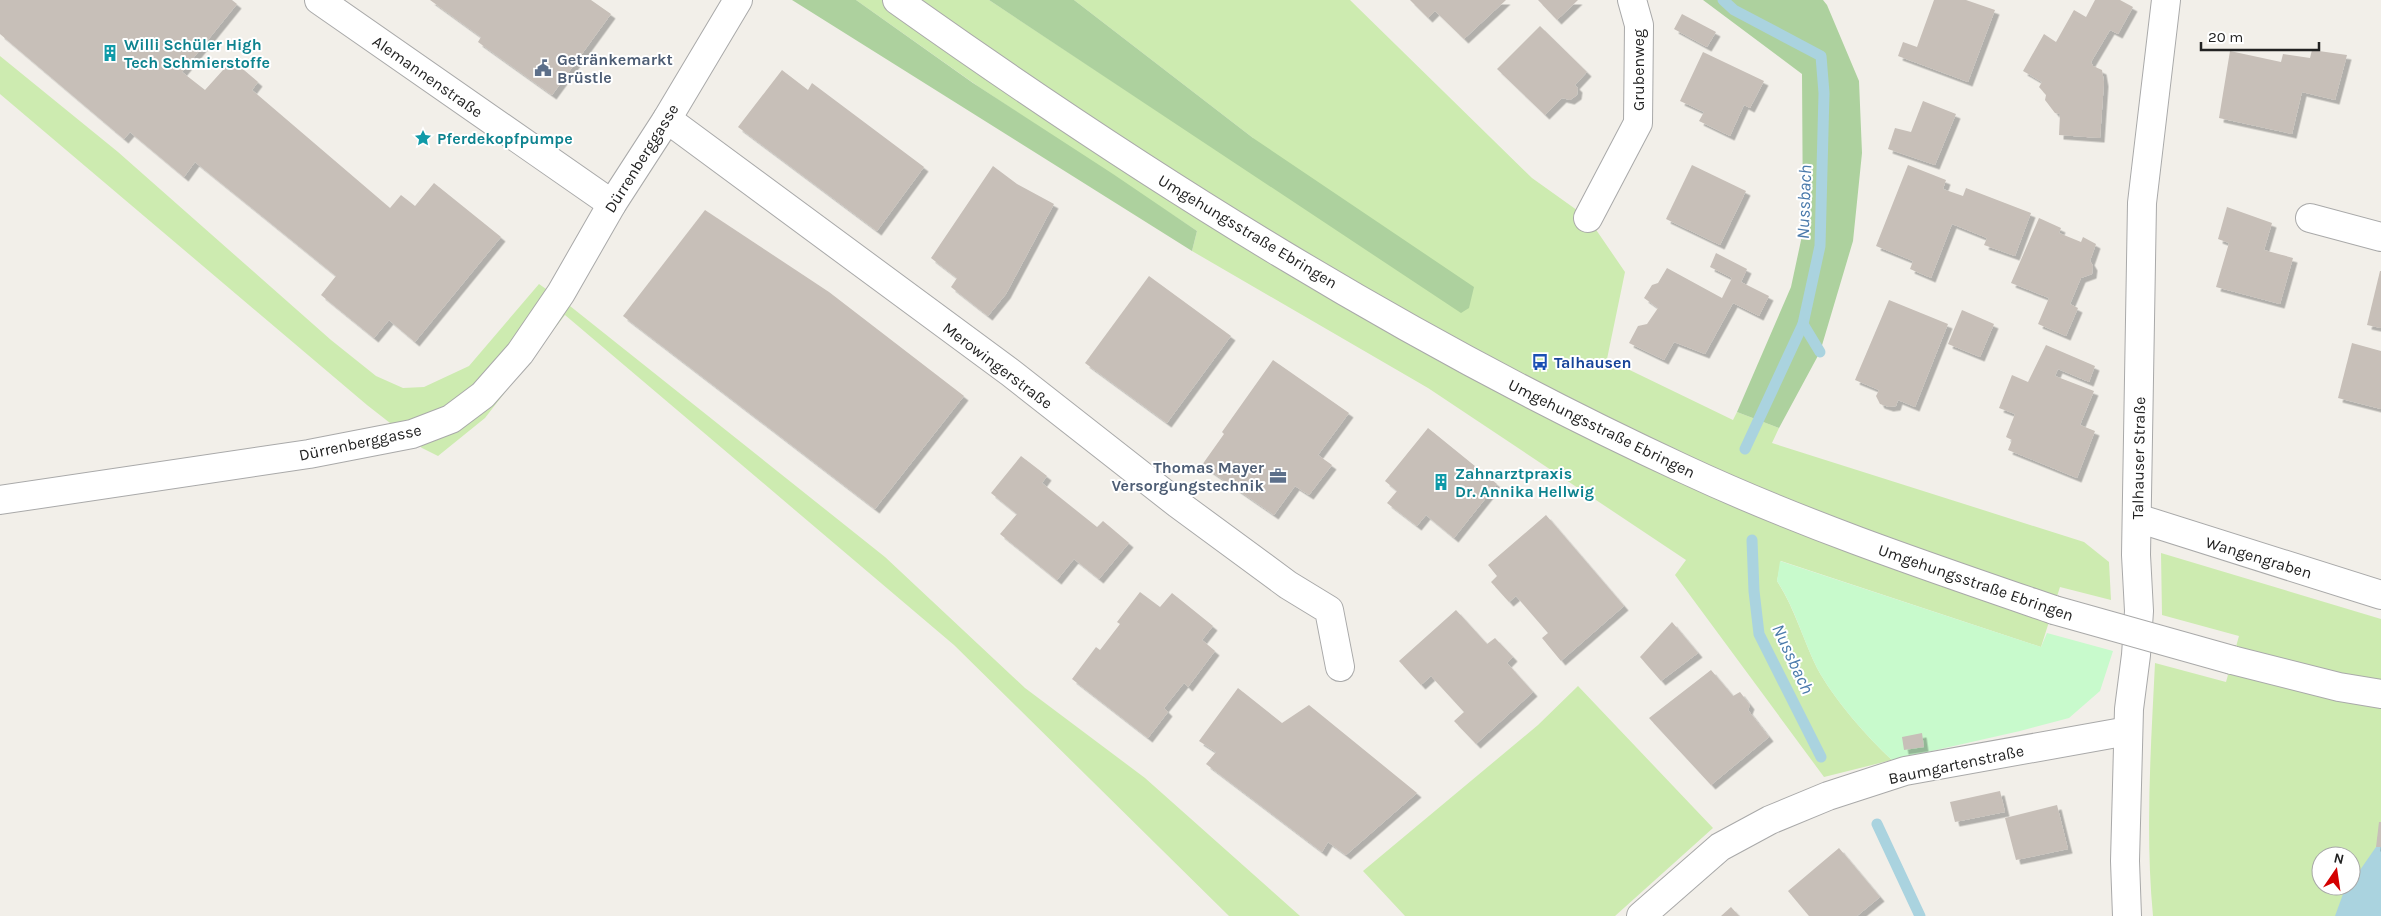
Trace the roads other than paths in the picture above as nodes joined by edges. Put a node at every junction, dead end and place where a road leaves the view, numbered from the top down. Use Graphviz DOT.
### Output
graph roads {
  1 [pos="319,0"];
  2 [pos="738,0"];
  3 [pos="898,0"];
  4 [pos="1632,0"];
  5 [pos="2166,0"];
  6 [pos="667,119"];
  7 [pos="612,204"];
  8 [pos="1588,218"];
  9 [pos="2310,218"];
  10 [pos="2381,237"];
  11 [pos="0,500"];
  12 [pos="2137,518"];
  13 [pos="2381,595"];
  14 [pos="1340,667"];
  15 [pos="2381,694"];
  16 [pos="2128,731"];
  17 [pos="1641,916"];
  18 [pos="2127,916"];
  1 -- 7 [label="street, Alemannenstraße"];
  2 -- 6 [label="street, Dürrenberggasse"];
  3 -- 15 [label="street, Umgehungsstraße Ebringen, bridge"];
  4 -- 8 [label="street, Grubenweg"];
  5 -- 12 [label="street, Talhauser Straße"];
  6 -- 7 [label="street, Dürrenberggasse"];
  6 -- 14 [label="street, Merowingerstraße"];
  7 -- 11 [label="street, Dürrenberggasse"];
  9 -- 10 [label="street"];
  12 -- 13 [label="street, Wangengraben"];
  12 -- 16 [label="street, Talhauser Straße"];
  16 -- 17 [label="street, Baumgartenstraße"];
  16 -- 18 [label="street, Talhauser Straße"];
}
